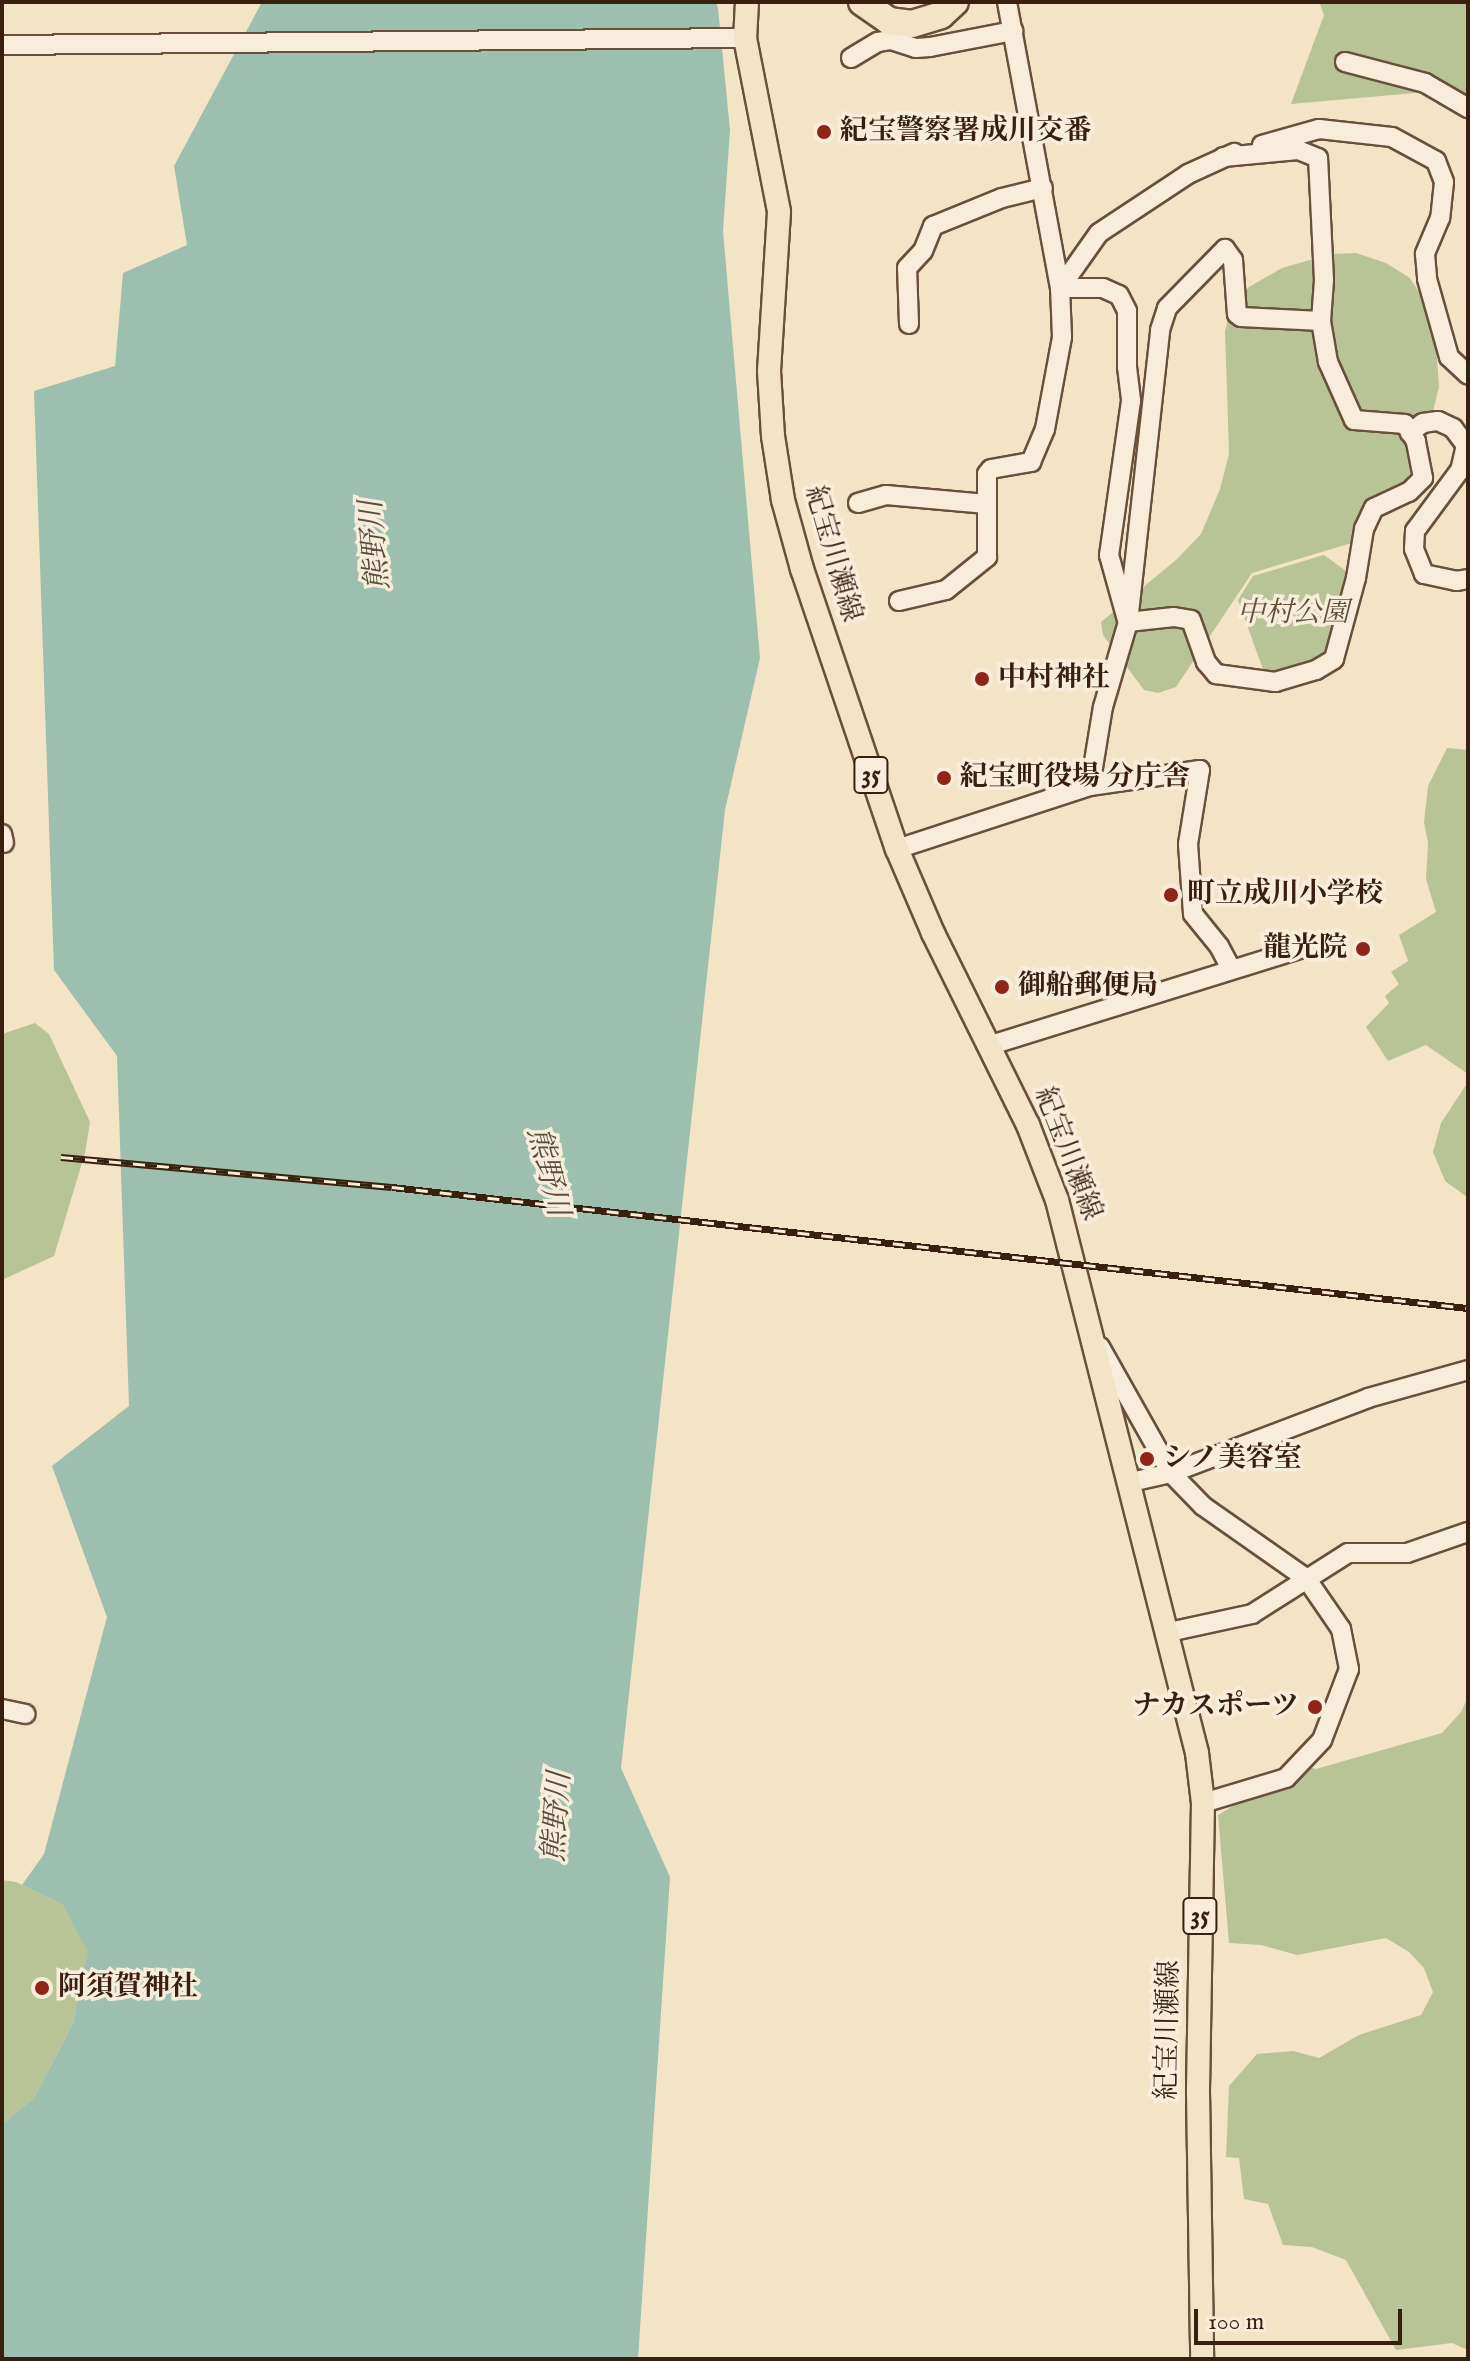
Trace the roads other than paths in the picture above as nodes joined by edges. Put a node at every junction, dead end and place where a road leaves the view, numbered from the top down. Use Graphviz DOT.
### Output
graph roads {
  1 [pos="747,2"];
  2 [pos="862,2"];
  3 [pos="955,2"];
  4 [pos="1007,2"];
  5 [pos="1013,31"];
  6 [pos="739,38"];
  7 [pos="2,45"];
  8 [pos="851,58"];
  9 [pos="1345,62"];
  10 [pos="1468,108"];
  11 [pos="1223,157"];
  12 [pos="1043,188"];
  13 [pos="1060,288"];
  14 [pos="1321,321"];
  15 [pos="909,324"];
  16 [pos="1449,357"];
  17 [pos="1468,367"];
  18 [pos="1468,375"];
  19 [pos="1410,433"];
  20 [pos="858,503"];
  21 [pos="987,504"];
  22 [pos="1468,579"];
  23 [pos="899,601"];
  24 [pos="1128,622"];
  25 [pos="1090,786"];
  26 [pos="897,849"];
  27 [pos="1305,947"];
  28 [pos="1231,969"];
  29 [pos="988,1046"];
  30 [pos="1089,1327"];
  31 [pos="1468,1370"];
  32 [pos="1171,1473"];
  33 [pos="1131,1482"];
  34 [pos="1468,1532"];
  35 [pos="1306,1578"];
  36 [pos="1169,1632"];
  37 [pos="2,1709"];
  38 [pos="25,1714"];
  39 [pos="1203,1803"];
  40 [pos="1202,2359"];
  1 -- 6 [label="main road, 紀宝川瀬線 / 35"];
  2 -- 3 [label="highway"];
  4 -- 5 [label="street"];
  5 -- 8 [label="street"];
  5 -- 12 [label="street"];
  6 -- 7 [label="street"];
  6 -- 26 [label="main road, 紀宝川瀬線 / 35"];
  9 -- 10 [label="street"];
  11 -- 13 [label="street"];
  11 -- 14 [label="street"];
  11 -- 16 [label="street"];
  12 -- 13 [label="street"];
  12 -- 15 [label="street"];
  13 -- 21 [label="street"];
  13 -- 24 [label="street"];
  14 -- 19 [label="street"];
  14 -- 24 [label="street"];
  16 -- 17 [label="street"];
  16 -- 18 [label="street"];
  19 -- 22 [label="street"];
  19 -- 24 [label="street"];
  20 -- 21 [label="street"];
  21 -- 23 [label="street"];
  24 -- 25 [label="street"];
  25 -- 26 [label="street"];
  25 -- 28 [label="street"];
  26 -- 29 [label="main road, 紀宝川瀬線 / 35"];
  27 -- 28 [label="street"];
  28 -- 29 [label="street"];
  29 -- 30 [label="main road, 紀宝川瀬線 / 35"];
  30 -- 32 [label="street"];
  30 -- 33 [label="main road, 紀宝川瀬線 / 35"];
  31 -- 32 [label="street"];
  32 -- 33 [label="street"];
  32 -- 35 [label="street"];
  33 -- 36 [label="main road, 紀宝川瀬線 / 35"];
  34 -- 35 [label="street"];
  35 -- 36 [label="street"];
  35 -- 39 [label="street"];
  36 -- 39 [label="main road, 紀宝川瀬線 / 35"];
  37 -- 38 [label="street"];
  39 -- 40 [label="main road, 紀宝川瀬線 / 35"];
}
